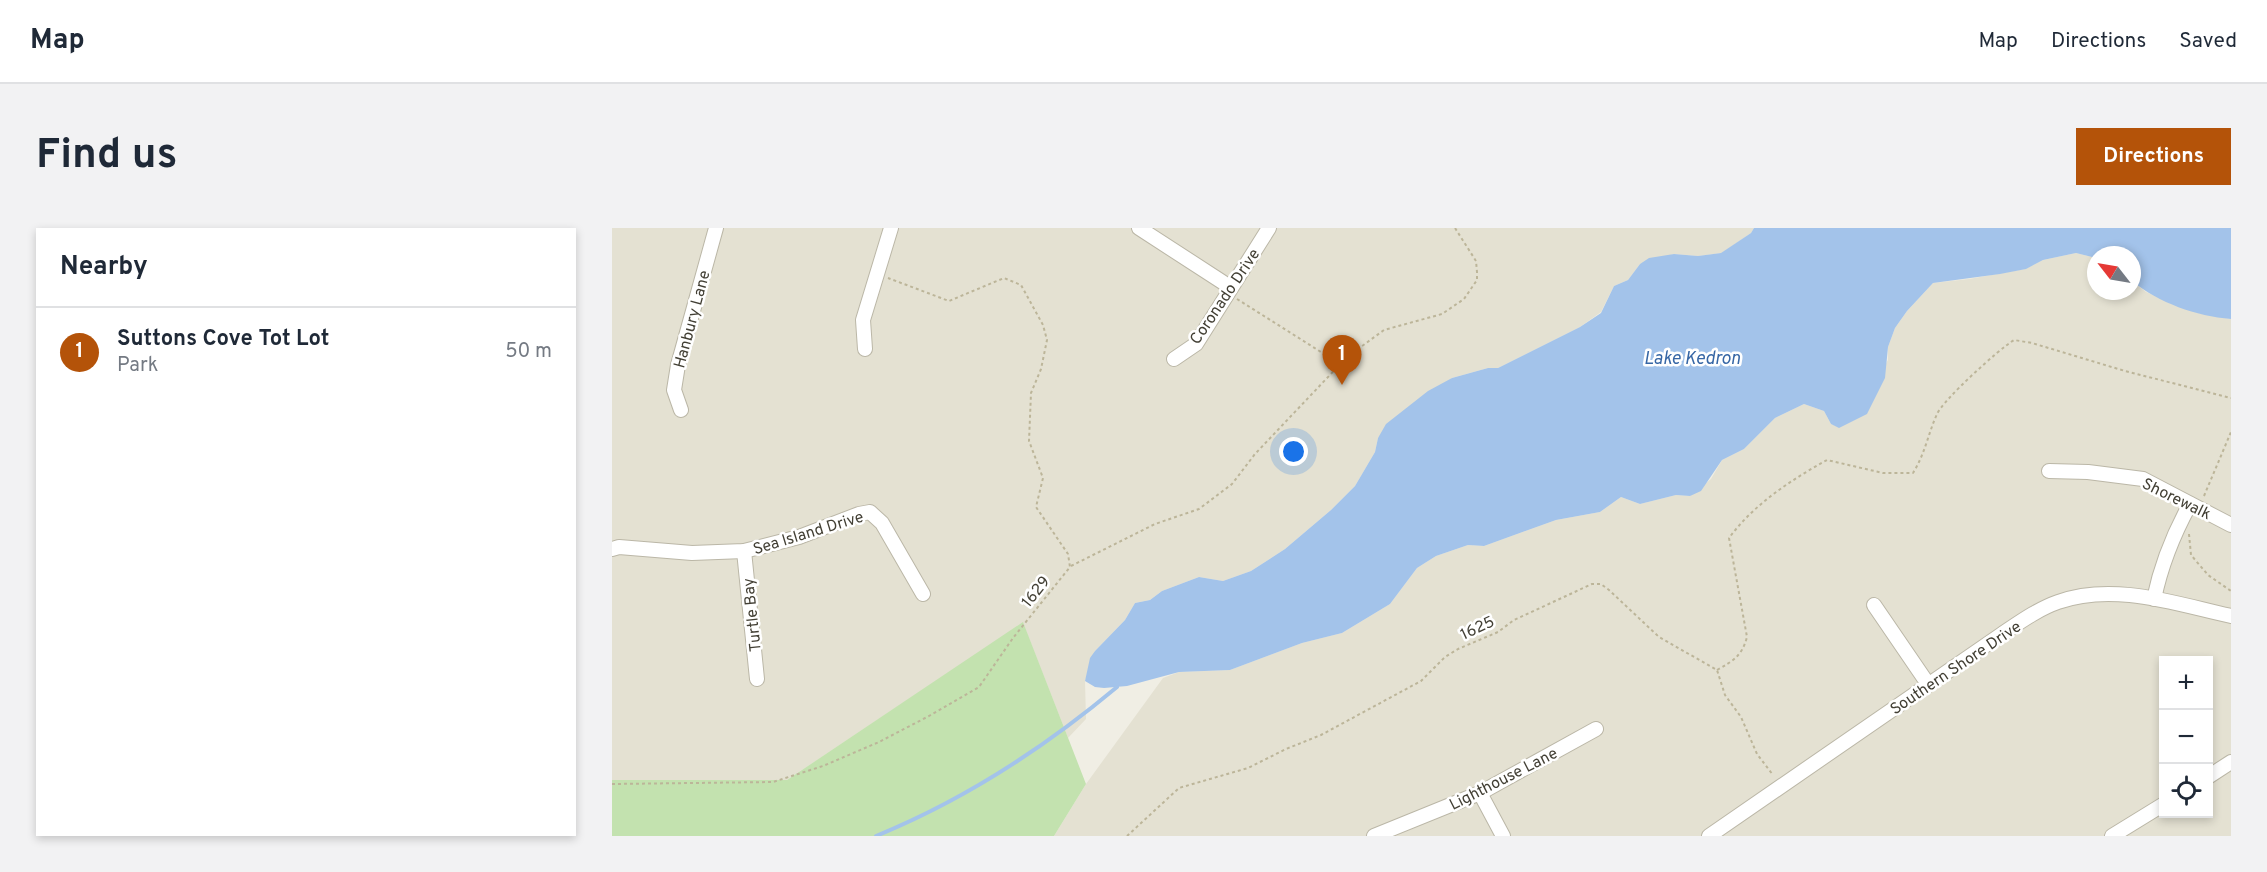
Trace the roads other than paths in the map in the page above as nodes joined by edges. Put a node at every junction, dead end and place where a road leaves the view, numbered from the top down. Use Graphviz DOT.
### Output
graph roads {
  1 [pos="716,228"];
  2 [pos="891,228"];
  3 [pos="1139,228"];
  4 [pos="1269,228"];
  5 [pos="1228,290"];
  6 [pos="865,349"];
  7 [pos="1174,359"];
  8 [pos="681,410"];
  9 [pos="2049,471"];
  10 [pos="2194,506"];
  11 [pos="2231,525"];
  12 [pos="612,549"];
  13 [pos="744,551"];
  14 [pos="923,594"];
  15 [pos="2154,599"];
  16 [pos="1874,605"];
  17 [pos="2231,616"];
  18 [pos="758,679"];
  19 [pos="1928,684"];
  20 [pos="1596,729"];
  21 [pos="2231,762"];
  22 [pos="2213,774"];
  23 [pos="1480,793"];
  24 [pos="2159,807"];
  25 [pos="1374,836"];
  26 [pos="1503,836"];
  27 [pos="1709,836"];
  28 [pos="2112,836"];
  1 -- 8 [label="street, Hanbury Lane"];
  2 -- 6 [label="street"];
  3 -- 5 [label="street"];
  4 -- 5 [label="street, Coronado Drive"];
  5 -- 7 [label="street, Coronado Drive"];
  9 -- 10 [label="street, Shorewalk"];
  10 -- 11 [label="street, Shorewalk"];
  10 -- 15 [label="street"];
  12 -- 13 [label="street, Sea Island Drive"];
  13 -- 14 [label="street, Sea Island Drive"];
  13 -- 18 [label="street, Turtle Bay"];
  15 -- 17 [label="street, Southern Shore Drive"];
  15 -- 19 [label="street, Southern Shore Drive"];
  16 -- 19 [label="street"];
  19 -- 27 [label="street, Southern Shore Drive"];
  20 -- 23 [label="street, Lighthouse Lane"];
  21 -- 22 [label="street"];
  23 -- 25 [label="street, Lighthouse Lane"];
  23 -- 26 [label="street"];
  24 -- 28 [label="street"];
}
